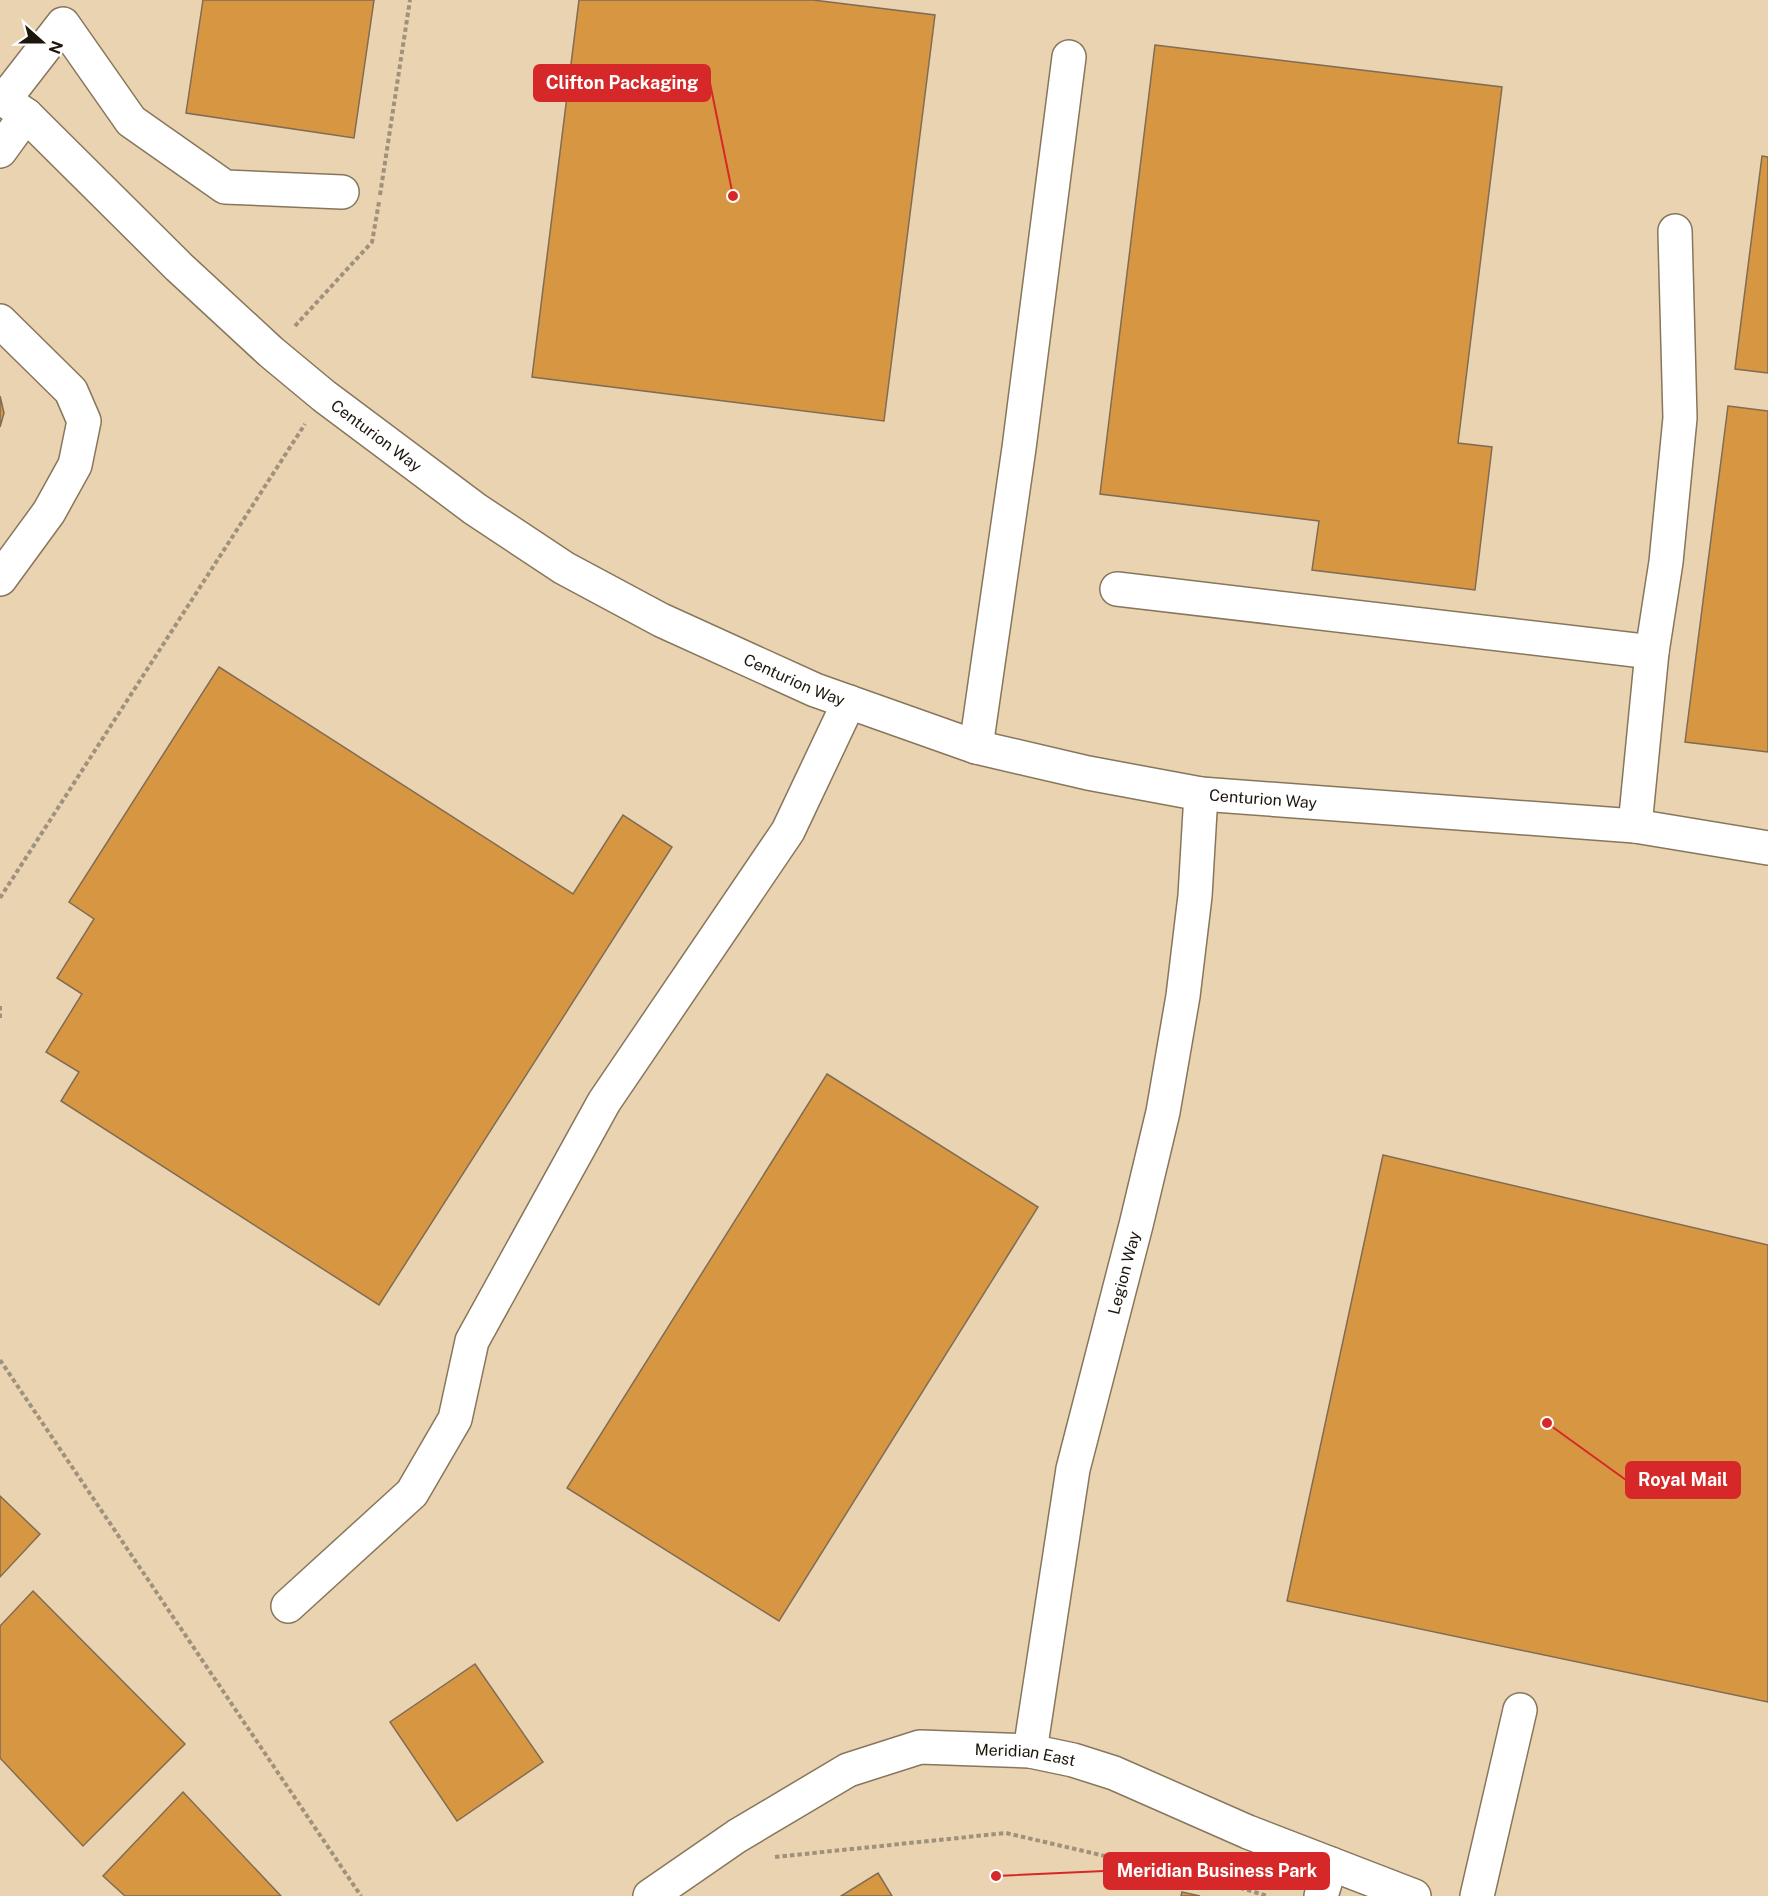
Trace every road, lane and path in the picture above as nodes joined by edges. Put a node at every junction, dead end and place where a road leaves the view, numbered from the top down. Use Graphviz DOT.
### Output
graph roads {
  1 [pos="58,12"];
  2 [pos="1069,57"];
  3 [pos="10,104"];
  4 [pos="0,151"];
  5 [pos="342,192"];
  6 [pos="1675,231"];
  7 [pos="0,321"];
  8 [pos="324,396"];
  9 [pos="0,579"];
  10 [pos="1117,589"];
  11 [pos="1652,652"];
  12 [pos="849,702"];
  13 [pos="976,747"];
  14 [pos="1201,794"];
  15 [pos="1635,826"];
  16 [pos="1768,848"];
  17 [pos="0,898"];
  18 [pos="0,1006"];
  19 [pos="0,1018"];
  20 [pos="0,1360"];
  21 [pos="288,1606"];
  22 [pos="1521,1710"];
  23 [pos="1030,1751"];
  24 [pos="773,1857"];
  25 [pos="1331,1864"];
  26 [pos="362,1896"];
  27 [pos="650,1896"];
  28 [pos="1268,1896"];
  29 [pos="1321,1896"];
  30 [pos="1414,1896"];
  31 [pos="1477,1896"];
  1 -- 3 [label="street"];
  1 -- 5 [label="street"];
  2 -- 13 [label="street"];
  3 -- 4 [label="street"];
  3 -- 8 [label="street, Centurion Way"];
  6 -- 11 [label="street"];
  7 -- 9 [label="street"];
  8 -- 12 [label="street, Centurion Way"];
  8 -- 17 [label="path"];
  10 -- 11 [label="street"];
  11 -- 15 [label="street"];
  12 -- 13 [label="street, Centurion Way"];
  12 -- 21 [label="street"];
  13 -- 14 [label="street, Centurion Way"];
  14 -- 15 [label="street, Centurion Way"];
  14 -- 23 [label="street, Legion Way"];
  15 -- 16 [label="street, Centurion Way"];
  18 -- 19 [label="path"];
  20 -- 26 [label="path"];
  22 -- 31 [label="street"];
  23 -- 25 [label="street, Meridian East"];
  23 -- 27 [label="street, Meridian East"];
  24 -- 28 [label="path"];
  25 -- 29 [label="street"];
  25 -- 30 [label="street, Meridian East"];
}
